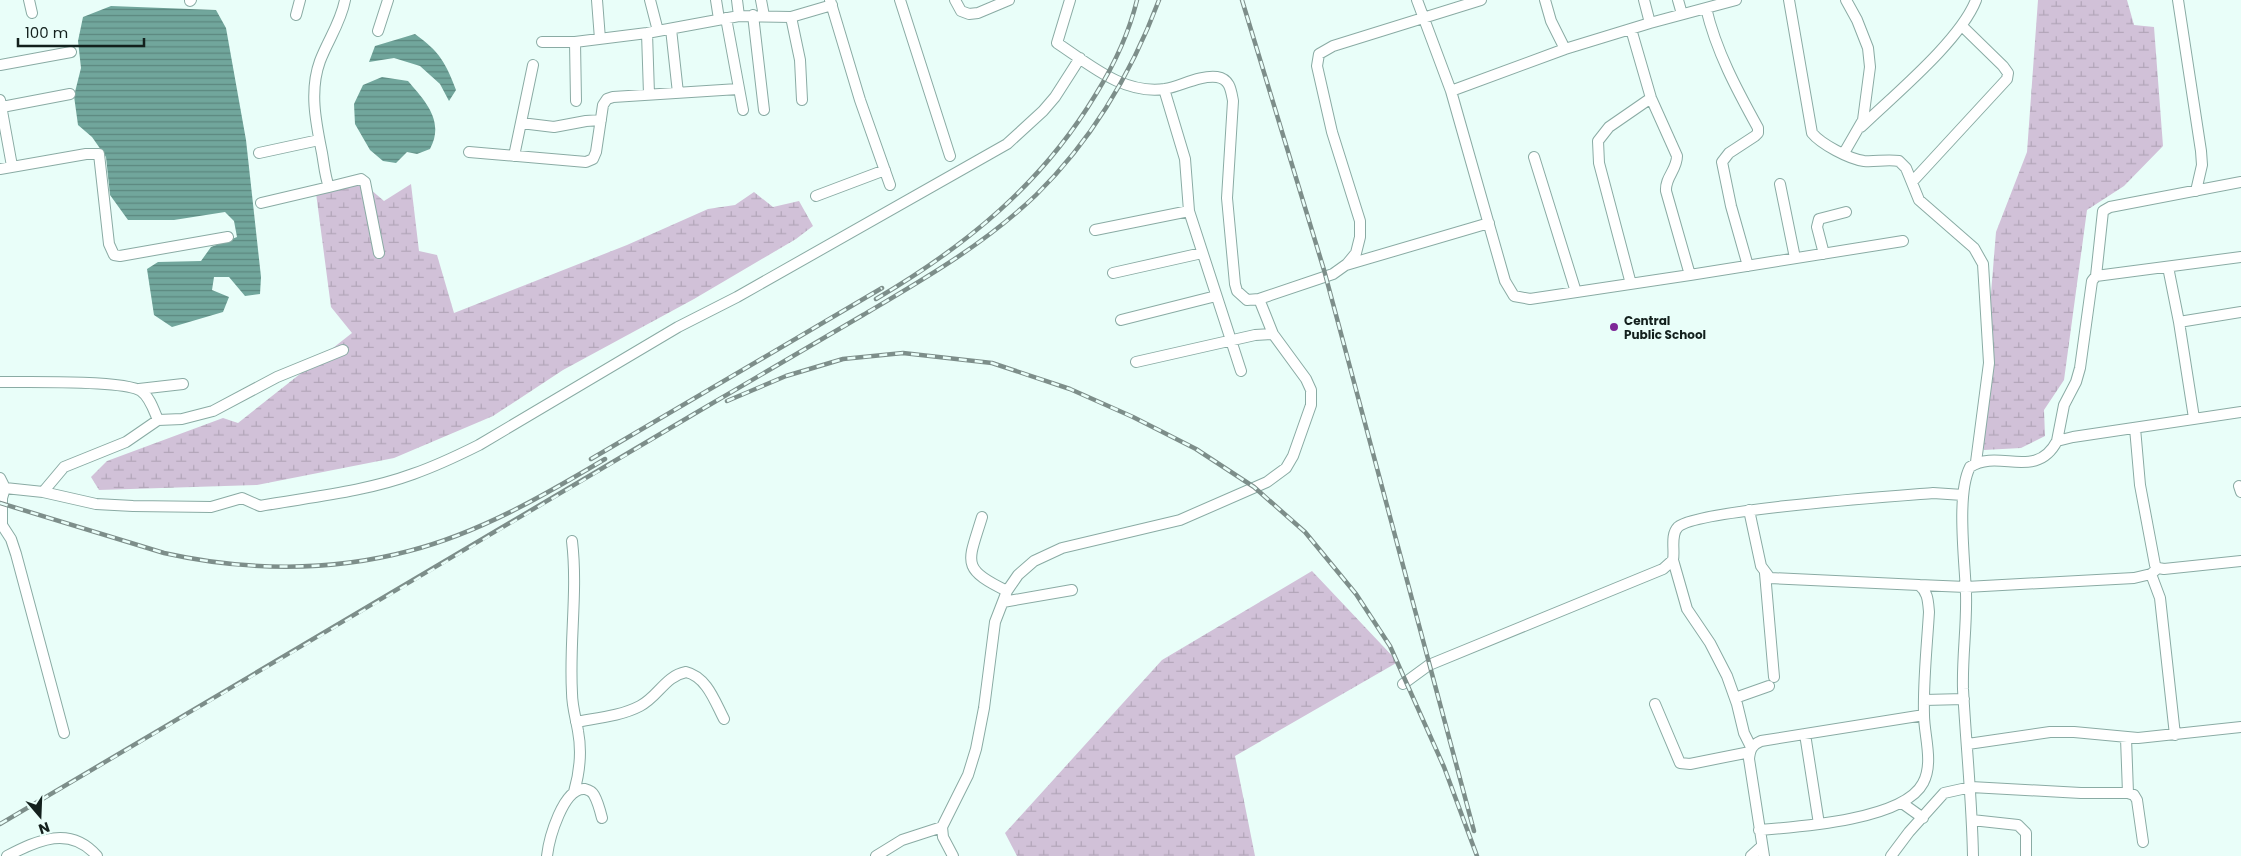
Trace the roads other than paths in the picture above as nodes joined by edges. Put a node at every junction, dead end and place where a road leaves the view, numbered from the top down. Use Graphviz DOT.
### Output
graph roads {
  1 [pos="29,0"];
  2 [pos="300,0"];
  3 [pos="345,0"];
  4 [pos="388,0"];
  5 [pos="597,0"];
  6 [pos="650,0"];
  7 [pos="716,0"];
  8 [pos="737,0"];
  9 [pos="761,0"];
  10 [pos="900,0"];
  11 [pos="955,0"];
  12 [pos="1009,0"];
  13 [pos="1070,0"];
  14 [pos="1417,0"];
  15 [pos="1482,0"];
  16 [pos="1545,0"];
  17 [pos="1644,0"];
  18 [pos="1678,0"];
  19 [pos="1736,0"];
  20 [pos="1790,0"];
  21 [pos="1858,0"];
  22 [pos="1976,0"];
  23 [pos="2178,0"];
  24 [pos="831,2"];
  25 [pos="1848,4"];
  26 [pos="1706,8"];
  27 [pos="32,13"];
  28 [pos="296,14"];
  29 [pos="1682,14"];
  30 [pos="753,15"];
  31 [pos="739,16"];
  32 [pos="764,16"];
  33 [pos="791,17"];
  34 [pos="722,18"];
  35 [pos="1423,18"];
  36 [pos="1650,23"];
  37 [pos="1962,26"];
  38 [pos="671,29"];
  39 [pos="1631,29"];
  40 [pos="378,31"];
  41 [pos="658,31"];
  42 [pos="646,34"];
  43 [pos="600,39"];
  44 [pos="542,42"];
  45 [pos="575,42"];
  46 [pos="1565,50"];
  47 [pos="71,52"];
  48 [pos="1080,58"];
  49 [pos="533,65"];
  50 [pos="0,66"];
  51 [pos="738,89"];
  52 [pos="1164,89"];
  53 [pos="1451,91"];
  54 [pos="678,93"];
  55 [pos="70,94"];
  56 [pos="649,94"];
  57 [pos="1651,98"];
  58 [pos="802,100"];
  59 [pos="576,101"];
  60 [pos="1,104"];
  61 [pos="743,110"];
  62 [pos="764,110"];
  63 [pos="601,120"];
  64 [pos="521,123"];
  65 [pos="1861,127"];
  66 [pos="319,140"];
  67 [pos="469,152"];
  68 [pos="259,153"];
  69 [pos="1844,153"];
  70 [pos="514,156"];
  71 [pos="950,156"];
  72 [pos="1534,157"];
  73 [pos="12,166"];
  74 [pos="0,169"];
  75 [pos="885,170"];
  76 [pos="1912,182"];
  77 [pos="2241,182"];
  78 [pos="1780,184"];
  79 [pos="890,185"];
  80 [pos="330,187"];
  81 [pos="2196,191"];
  82 [pos="816,196"];
  83 [pos="261,203"];
  84 [pos="1189,211"];
  85 [pos="1846,212"];
  86 [pos="1489,223"];
  87 [pos="1095,230"];
  88 [pos="228,236"];
  89 [pos="1903,241"];
  90 [pos="379,253"];
  91 [pos="1202,253"];
  92 [pos="1824,254"];
  93 [pos="2241,257"];
  94 [pos="1795,258"];
  95 [pos="1344,266"];
  96 [pos="1748,266"];
  97 [pos="2168,267"];
  98 [pos="1113,273"];
  99 [pos="1690,275"];
  100 [pos="2096,276"];
  101 [pos="1631,284"];
  102 [pos="1576,292"];
  103 [pos="1216,296"];
  104 [pos="1259,299"];
  105 [pos="2241,312"];
  106 [pos="1121,320"];
  107 [pos="2179,322"];
  108 [pos="1273,334"];
  109 [pos="1231,342"];
  110 [pos="343,350"];
  111 [pos="1136,362"];
  112 [pos="1241,372"];
  113 [pos="0,382"];
  114 [pos="183,384"];
  115 [pos="139,389"];
  116 [pos="2241,412"];
  117 [pos="2194,418"];
  118 [pos="158,420"];
  119 [pos="2136,428"];
  120 [pos="2057,441"];
  121 [pos="1976,462"];
  122 [pos="0,478"];
  123 [pos="5,488"];
  124 [pos="43,492"];
  125 [pos="1963,495"];
  126 [pos="1749,510"];
  127 [pos="982,517"];
  128 [pos="1,522"];
  129 [pos="572,541"];
  130 [pos="1673,560"];
  131 [pos="2241,561"];
  132 [pos="2155,571"];
  133 [pos="1765,573"];
  134 [pos="1919,585"];
  135 [pos="1966,587"];
  136 [pos="1072,590"];
  137 [pos="1006,591"];
  138 [pos="1002,602"];
  139 [pos="1403,684"];
  140 [pos="1735,698"];
  141 [pos="1964,699"];
  142 [pos="1924,700"];
  143 [pos="1655,704"];
  144 [pos="1924,715"];
  145 [pos="724,719"];
  146 [pos="576,722"];
  147 [pos="2241,727"];
  148 [pos="64,733"];
  149 [pos="1805,734"];
  150 [pos="2175,734"];
  151 [pos="2126,738"];
  152 [pos="1968,744"];
  153 [pos="1750,749"];
  154 [pos="1970,787"];
  155 [pos="574,792"];
  156 [pos="2128,793"];
  157 [pos="1902,803"];
  158 [pos="602,818"];
  159 [pos="1923,818"];
  160 [pos="1972,820"];
  161 [pos="1819,824"];
  162 [pos="942,827"];
  163 [pos="1759,830"];
  164 [pos="2143,842"];
  165 [pos="1763,851"];
  166 [pos="8,856"];
  167 [pos="97,856"];
  168 [pos="547,856"];
  169 [pos="876,856"];
  170 [pos="954,856"];
  171 [pos="1751,856"];
  172 [pos="1891,856"];
  173 [pos="1973,856"];
  174 [pos="2026,856"];
  1 -- 27 [label="street"];
  2 -- 28 [label="street"];
  3 -- 66 [label="street"];
  4 -- 40 [label="street"];
  5 -- 43 [label="street"];
  6 -- 41 [label="street"];
  7 -- 34 [label="street"];
  8 -- 31 [label="street"];
  9 -- 32 [label="street"];
  10 -- 71 [label="street"];
  11 -- 12 [label="street"];
  13 -- 48 [label="street"];
  14 -- 35 [label="street"];
  15 -- 35 [label="street"];
  16 -- 46 [label="street"];
  17 -- 36 [label="street"];
  18 -- 29 [label="street"];
  19 -- 26 [label="street"];
  20 -- 69 [label="street"];
  21 -- 25 [label="street"];
  22 -- 37 [label="street"];
  23 -- 81 [label="street"];
  24 -- 33 [label="street"];
  24 -- 75 [label="street"];
  25 -- 65 [label="street"];
  26 -- 29 [label="street"];
  26 -- 96 [label="street"];
  29 -- 36 [label="street"];
  30 -- 31 [label="street"];
  30 -- 32 [label="street"];
  30 -- 62 [label="street"];
  31 -- 34 [label="street"];
  32 -- 33 [label="street"];
  33 -- 58 [label="street"];
  34 -- 38 [label="street"];
  34 -- 51 [label="street"];
  35 -- 53 [label="street"];
  35 -- 95 [label="street"];
  36 -- 39 [label="street"];
  37 -- 65 [label="street"];
  37 -- 76 [label="street"];
  38 -- 41 [label="street"];
  38 -- 54 [label="street"];
  39 -- 46 [label="street"];
  39 -- 57 [label="street"];
  41 -- 42 [label="street"];
  42 -- 43 [label="street"];
  42 -- 56 [label="street"];
  43 -- 45 [label="street"];
  44 -- 45 [label="street"];
  45 -- 59 [label="street"];
  46 -- 53 [label="street"];
  47 -- 50 [label="street"];
  48 -- 52 [label="street"];
  48 -- 124 [label="street"];
  49 -- 64 [label="street"];
  51 -- 54 [label="street"];
  51 -- 61 [label="street"];
  52 -- 84 [label="street"];
  52 -- 104 [label="street"];
  53 -- 86 [label="street"];
  54 -- 56 [label="street"];
  55 -- 60 [label="street"];
  56 -- 63 [label="street"];
  57 -- 99 [label="street"];
  57 -- 101 [label="street"];
  60 -- 73 [label="street"];
  63 -- 64 [label="street"];
  63 -- 70 [label="street"];
  64 -- 70 [label="street"];
  65 -- 69 [label="street"];
  66 -- 68 [label="street"];
  66 -- 80 [label="street"];
  67 -- 70 [label="street"];
  69 -- 76 [label="street"];
  72 -- 102 [label="street"];
  73 -- 74 [label="street"];
  73 -- 88 [label="street"];
  75 -- 79 [label="street"];
  75 -- 82 [label="street"];
  76 -- 121 [label="street"];
  77 -- 81 [label="street"];
  78 -- 94 [label="street"];
  80 -- 83 [label="street"];
  80 -- 90 [label="street"];
  81 -- 100 [label="street"];
  84 -- 87 [label="street"];
  84 -- 91 [label="street"];
  85 -- 92 [label="street"];
  86 -- 95 [label="street"];
  86 -- 102 [label="street"];
  89 -- 92 [label="street"];
  91 -- 98 [label="street"];
  91 -- 103 [label="street"];
  92 -- 94 [label="street"];
  93 -- 97 [label="street"];
  94 -- 96 [label="street"];
  95 -- 104 [label="street"];
  96 -- 99 [label="street"];
  97 -- 100 [label="street"];
  97 -- 107 [label="street"];
  99 -- 101 [label="street"];
  100 -- 120 [label="street"];
  101 -- 102 [label="street"];
  103 -- 106 [label="street"];
  103 -- 109 [label="street"];
  104 -- 108 [label="street"];
  105 -- 107 [label="street"];
  107 -- 117 [label="street"];
  108 -- 109 [label="street"];
  108 -- 137 [label="street"];
  109 -- 111 [label="street"];
  109 -- 112 [label="street"];
  110 -- 118 [label="street"];
  113 -- 115 [label="street"];
  114 -- 115 [label="street"];
  115 -- 118 [label="street"];
  116 -- 117 [label="street"];
  117 -- 119 [label="street"];
  118 -- 124 [label="street"];
  119 -- 120 [label="street"];
  119 -- 132 [label="street"];
  120 -- 121 [label="street"];
  121 -- 125 [label="street"];
  122 -- 123 [label="street"];
  123 -- 124 [label="street"];
  123 -- 128 [label="street"];
  125 -- 126 [label="street"];
  125 -- 135 [label="street"];
  126 -- 130 [label="street"];
  126 -- 133 [label="street"];
  127 -- 137 [label="street"];
  128 -- 148 [label="street"];
  129 -- 146 [label="street"];
  130 -- 139 [label="street"];
  130 -- 140 [label="street"];
  131 -- 132 [label="street"];
  132 -- 135 [label="street"];
  132 -- 150 [label="street"];
  133 -- 134 [label="street"];
  133 -- 140 [label="street"];
  134 -- 135 [label="street"];
  134 -- 142 [label="street"];
  135 -- 141 [label="street"];
  136 -- 138 [label="street"];
  137 -- 138 [label="street"];
  138 -- 162 [label="street"];
  140 -- 153 [label="street"];
  141 -- 142 [label="street"];
  141 -- 152 [label="street"];
  142 -- 144 [label="street"];
  143 -- 153 [label="street"];
  144 -- 149 [label="street"];
  144 -- 157 [label="street"];
  145 -- 146 [label="street"];
  146 -- 155 [label="street"];
  147 -- 150 [label="street"];
  149 -- 153 [label="street"];
  149 -- 161 [label="street"];
  150 -- 151 [label="street"];
  151 -- 152 [label="street"];
  151 -- 156 [label="street"];
  152 -- 154 [label="street"];
  153 -- 163 [label="street"];
  154 -- 156 [label="street"];
  154 -- 159 [label="street"];
  154 -- 160 [label="street"];
  155 -- 158 [label="street"];
  155 -- 168 [label="street"];
  156 -- 164 [label="street"];
  157 -- 159 [label="street"];
  157 -- 161 [label="street"];
  159 -- 172 [label="street"];
  160 -- 173 [label="street"];
  160 -- 174 [label="street"];
  161 -- 163 [label="street"];
  162 -- 169 [label="street"];
  162 -- 170 [label="street"];
  163 -- 165 [label="street"];
  165 -- 171 [label="street"];
  166 -- 167 [label="street"];
}
